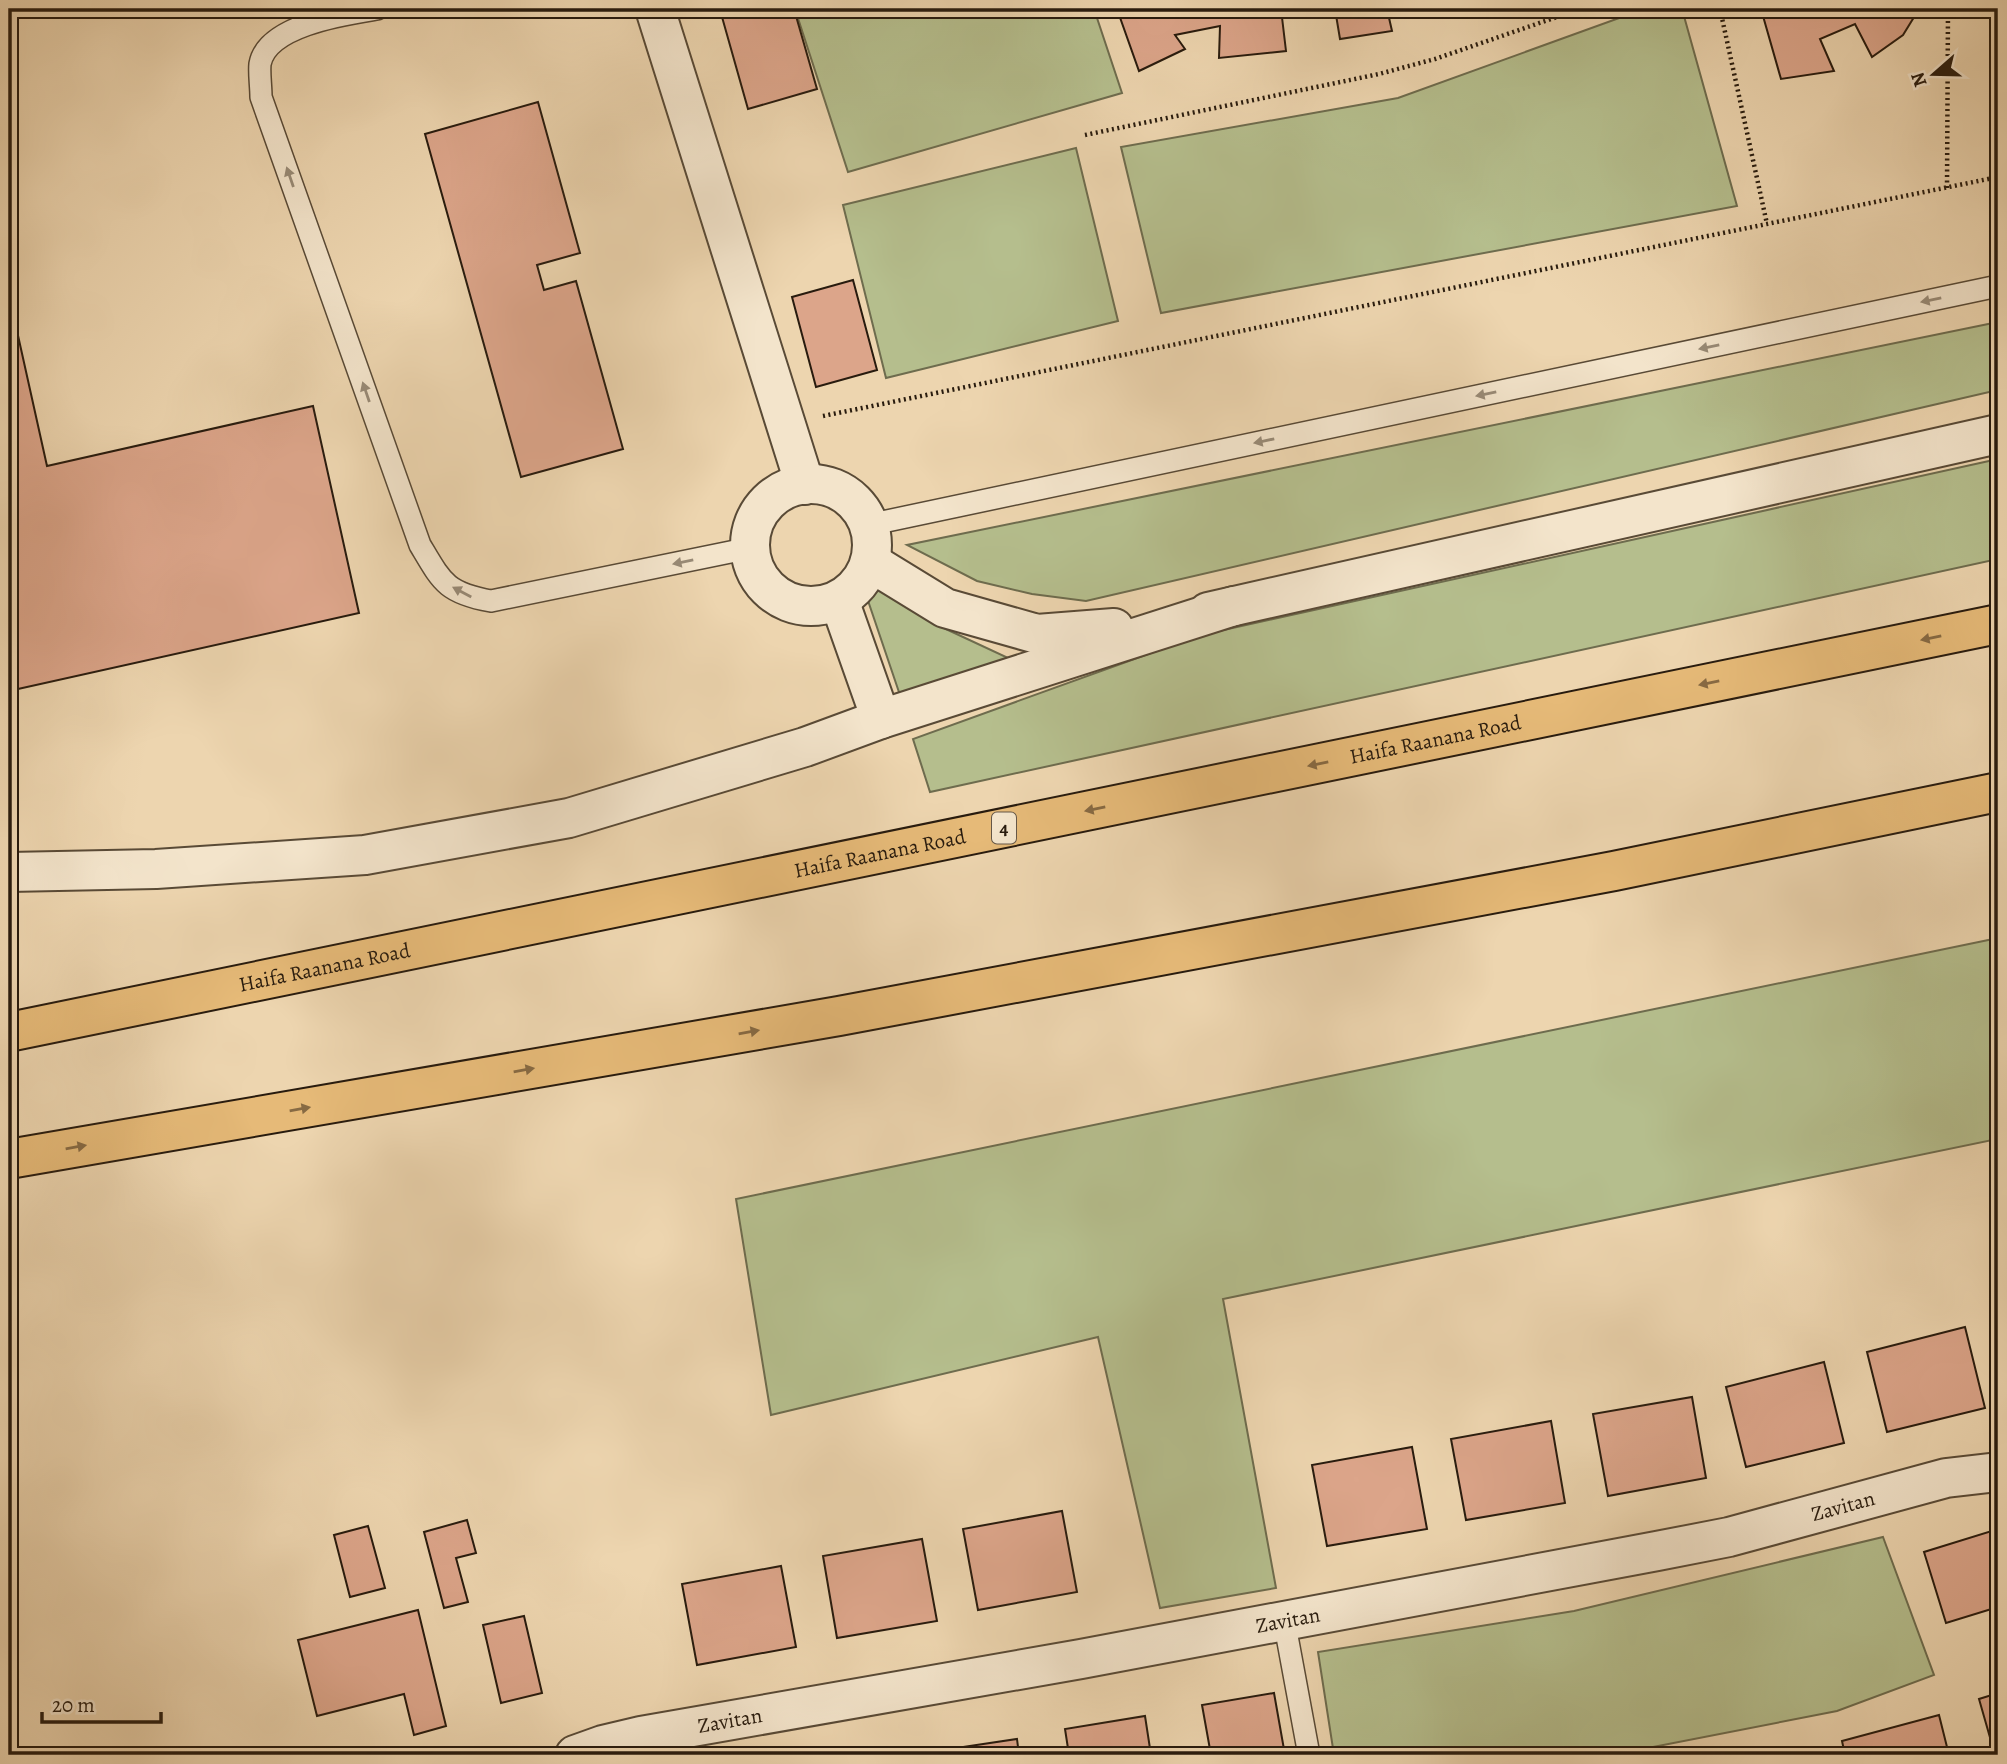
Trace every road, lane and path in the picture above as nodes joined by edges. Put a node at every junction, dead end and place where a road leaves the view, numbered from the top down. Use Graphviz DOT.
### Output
graph roads {
  1 [pos="377,9"];
  2 [pos="655,9"];
  3 [pos="1580,9"];
  4 [pos="1720,9"];
  5 [pos="1948,9"];
  6 [pos="1085,135"];
  7 [pos="1998,177"];
  8 [pos="1947,188"];
  9 [pos="1767,224"];
  10 [pos="1998,286"];
  11 [pos="786,423"];
  12 [pos="1998,434"];
  13 [pos="805,485"];
  14 [pos="868,525"];
  15 [pos="750,548"];
  16 [pos="870,562"];
  17 [pos="839,600"];
  18 [pos="1234,606"];
  19 [pos="1998,624"];
  20 [pos="881,719"];
  21 [pos="1998,792"];
  22 [pos="9,872"];
  23 [pos="9,1032"];
  24 [pos="9,1159"];
  25 [pos="1998,1472"];
  26 [pos="1284,1620"];
  27 [pos="575,1755"];
  28 [pos="1309,1755"];
  15 -- 1 [label="lane, one-way"];
  2 -- 11 [label="street"];
  3 -- 6 [label="path"];
  4 -- 9 [label="path"];
  5 -- 8 [label="path"];
  7 -- 8 [label="path"];
  8 -- 9 [label="path"];
  9 -- 11 [label="path"];
  10 -- 14 [label="lane, one-way"];
  11 -- 13 [label="street"];
  12 -- 18 [label="street"];
  13 -- 14 [label="street"];
  13 -- 15 [label="street"];
  14 -- 16 [label="street"];
  15 -- 17 [label="street"];
  16 -- 17 [label="street"];
  16 -- 18 [label="street"];
  17 -- 20 [label="street"];
  18 -- 20 [label="street"];
  19 -- 23 [label="highway, Haifa Raanana Road / 4, one-way"];
  20 -- 22 [label="street"];
  24 -- 21 [label="highway, one-way"];
  25 -- 26 [label="street, Zavitan"];
  26 -- 27 [label="street, Zavitan"];
  26 -- 28 [label="lane"];
}
